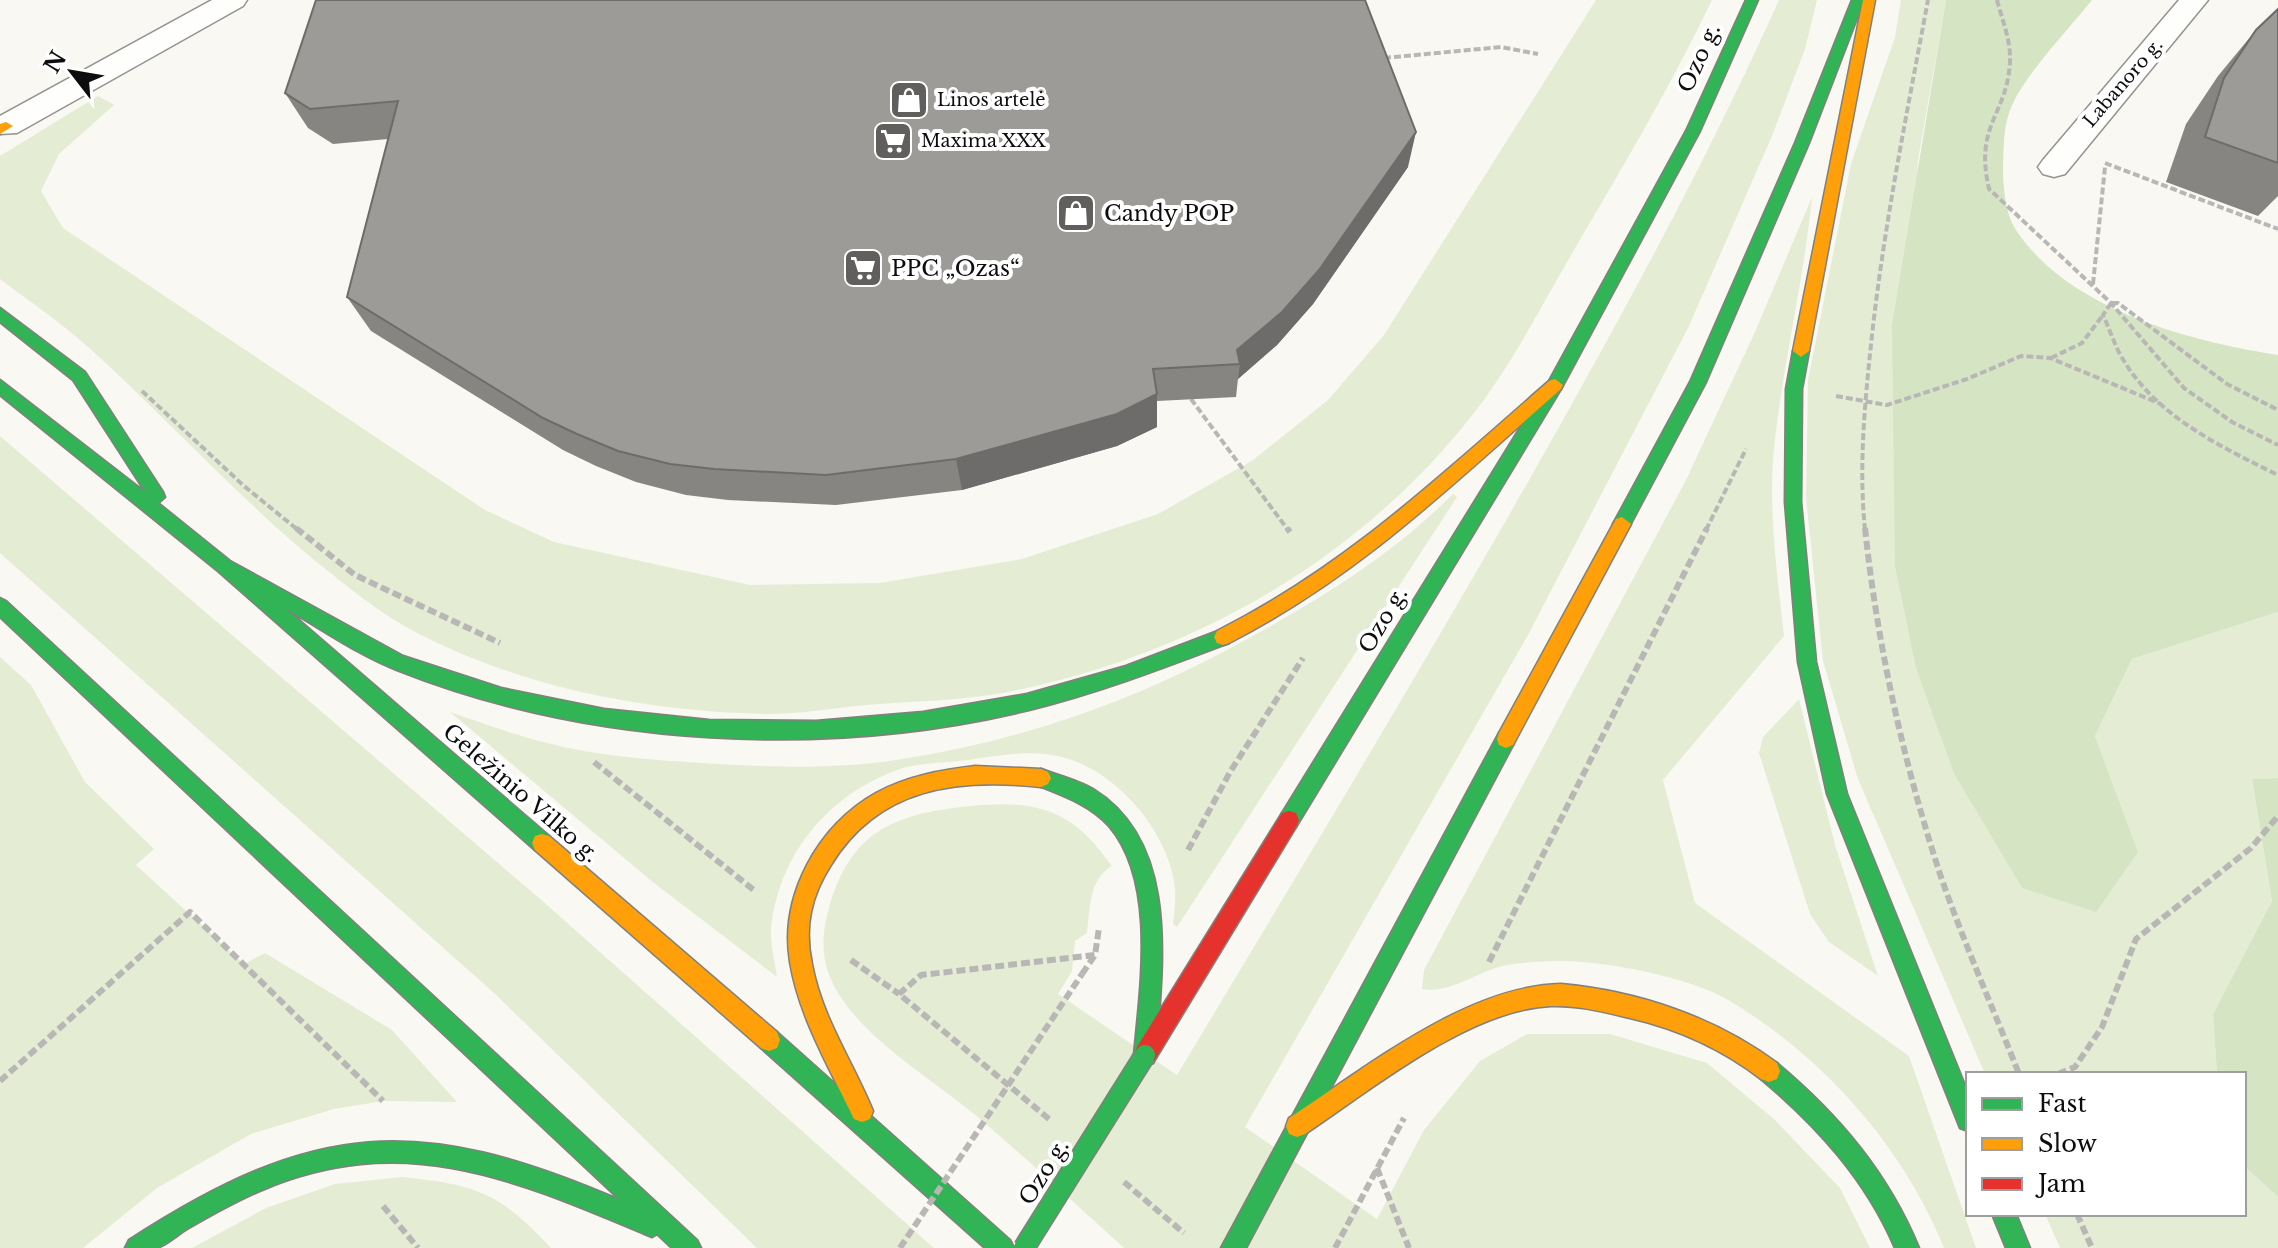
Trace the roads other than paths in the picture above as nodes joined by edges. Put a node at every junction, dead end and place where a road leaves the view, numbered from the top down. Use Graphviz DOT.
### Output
graph roads {
  1 [pos="188,0"];
  2 [pos="233,0"];
  3 [pos="1752,0"];
  4 [pos="1858,0"];
  5 [pos="1869,0"];
  6 [pos="2194,0"];
  7 [pos="2,120"];
  8 [pos="2061,157"];
  9 [pos="0,314"];
  10 [pos="1555,385"];
  11 [pos="0,386"];
  12 [pos="178,529"];
  13 [pos="224,566"];
  14 [pos="0,606"];
  15 [pos="1145,1055"];
  16 [pos="1966,1115"];
  17 [pos="1297,1126"];
  18 [pos="870,1128"];
  19 [pos="2005,1216"];
  20 [pos="683,1242"];
  21 [pos="137,1248"];
  22 [pos="1002,1248"];
  23 [pos="1024,1248"];
  24 [pos="1233,1248"];
  25 [pos="1907,1248"];
  26 [pos="2018,1248"];
  1 -- 7 [label="street"];
  2 -- 7 [label="street"];
  3 -- 10 [label="main road, Ozo g."];
  4 -- 17 [label="main road"];
  5 -- 16 [label="main road"];
  6 -- 8 [label="street, Labanoro g."];
  9 -- 12 [label="main road"];
  10 -- 13 [label="main road"];
  10 -- 15 [label="main road, Ozo g."];
  11 -- 12 [label="main road, Geležinio Vilko g."];
  12 -- 13 [label="main road, Geležinio Vilko g."];
  13 -- 18 [label="main road, Geležinio Vilko g."];
  14 -- 20 [label="main road"];
  15 -- 18 [label="main road"];
  15 -- 23 [label="main road, Ozo g., bridge"];
  17 -- 24 [label="main road"];
  17 -- 25 [label="main road"];
  18 -- 22 [label="main road, Geležinio Vilko g."];
  19 -- 26 [label="main road"];
  20 -- 21 [label="main road"];
}
